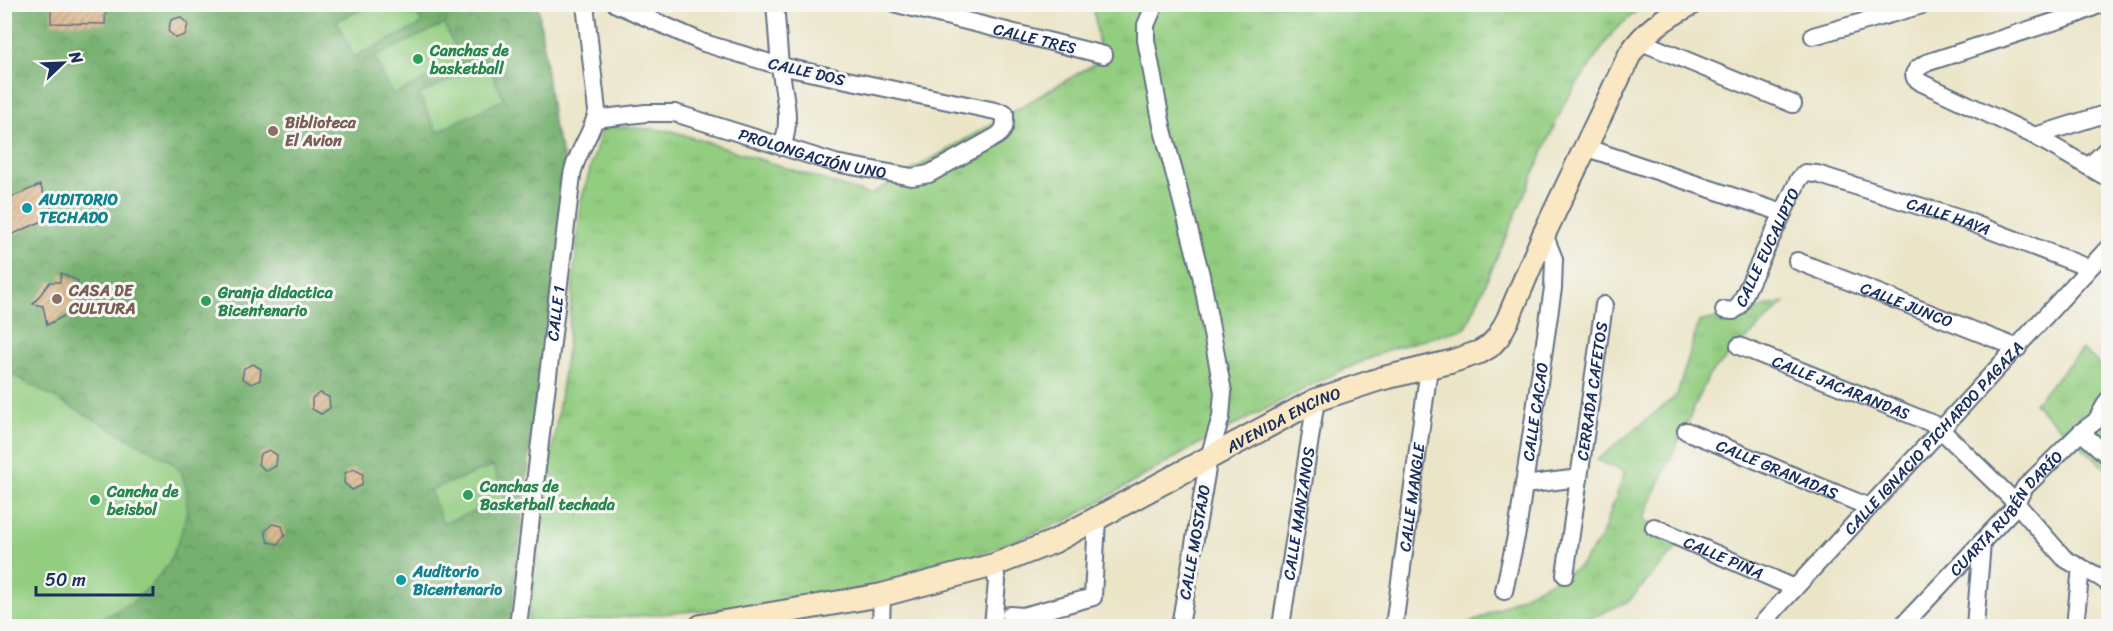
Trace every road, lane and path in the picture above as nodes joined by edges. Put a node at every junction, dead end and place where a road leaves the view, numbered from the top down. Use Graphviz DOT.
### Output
graph roads {
  1 [pos="585,4"];
  2 [pos="616,4"];
  3 [pos="775,4"];
  4 [pos="897,4"];
  5 [pos="1155,4"];
  6 [pos="1691,4"];
  7 [pos="1926,4"];
  8 [pos="2101,4"];
  9 [pos="1813,36"];
  10 [pos="1639,41"];
  11 [pos="1104,55"];
  12 [pos="780,66"];
  13 [pos="1793,104"];
  14 [pos="1005,113"];
  15 [pos="2109,113"];
  16 [pos="595,119"];
  17 [pos="2035,136"];
  18 [pos="782,147"];
  19 [pos="1584,147"];
  20 [pos="2109,148"];
  21 [pos="2089,166"];
  22 [pos="1805,173"];
  23 [pos="2109,178"];
  24 [pos="1783,213"];
  25 [pos="1544,234"];
  26 [pos="2109,248"];
  27 [pos="1797,261"];
  28 [pos="2089,268"];
  29 [pos="1604,305"];
  30 [pos="1724,310"];
  31 [pos="1739,346"];
  32 [pos="2018,348"];
  33 [pos="1428,368"];
  34 [pos="1316,400"];
  35 [pos="2109,400"];
  36 [pos="2102,422"];
  37 [pos="1942,430"];
  38 [pos="1686,431"];
  39 [pos="2081,432"];
  40 [pos="2109,456"];
  41 [pos="1209,457"];
  42 [pos="1580,478"];
  43 [pos="1524,485"];
  44 [pos="2016,504"];
  45 [pos="1869,507"];
  46 [pos="1097,519"];
  47 [pos="1654,527"];
  48 [pos="1982,543"];
  49 [pos="994,565"];
  50 [pos="2081,567"];
  51 [pos="1564,575"];
  52 [pos="2109,583"];
  53 [pos="1795,588"];
  54 [pos="1504,591"];
  55 [pos="882,595"];
  56 [pos="1010,615"];
  57 [pos="768,620"];
  58 [pos="518,627"];
  59 [pos="701,627"];
  60 [pos="881,627"];
  61 [pos="993,627"];
  62 [pos="1180,627"];
  63 [pos="1281,627"];
  64 [pos="1394,627"];
  65 [pos="1760,627"];
  66 [pos="1902,627"];
  67 [pos="1975,627"];
  68 [pos="2075,627"];
  1 -- 16 [label="street, CALLE 1"];
  2 -- 12 [label="street, CALLE DOS"];
  3 -- 12 [label="street"];
  4 -- 11 [label="street, CALLE TRES"];
  5 -- 41 [label="street, CALLE MOSTAJO"];
  6 -- 10 [label="main road, AVENIDA ENCINO"];
  7 -- 9 [label="street"];
  8 -- 17 [label="street"];
  10 -- 13 [label="street"];
  10 -- 19 [label="main road, AVENIDA ENCINO"];
  12 -- 14 [label="street, CALLE DOS"];
  12 -- 18 [label="street"];
  14 -- 18 [label="street, PROLONGACIÓN UNO"];
  15 -- 17 [label="street"];
  16 -- 18 [label="street, PROLONGACIÓN UNO"];
  16 -- 58 [label="street, CALLE 1"];
  17 -- 21 [label="street"];
  19 -- 24 [label="street"];
  19 -- 25 [label="main road, AVENIDA ENCINO"];
  20 -- 21 [label="street"];
  21 -- 23 [label="street"];
  22 -- 24 [label="street, CALLE EUCALIPTO"];
  22 -- 28 [label="street, CALLE HAYA"];
  24 -- 30 [label="street, CALLE EUCALIPTO"];
  25 -- 33 [label="main road, AVENIDA ENCINO"];
  25 -- 43 [label="street, CALLE CACAO"];
  26 -- 28 [label="street, CALLE IGNACIO PICHARDO PAGAZA"];
  27 -- 32 [label="street, CALLE JUNCO"];
  28 -- 32 [label="street, CALLE IGNACIO PICHARDO PAGAZA"];
  29 -- 42 [label="street, CERRADA CAFETOS"];
  31 -- 37 [label="street, CALLE JACARANDAS"];
  32 -- 37 [label="street, CALLE IGNACIO PICHARDO PAGAZA"];
  33 -- 34 [label="main road, AVENIDA ENCINO"];
  33 -- 64 [label="street, CALLE MANGLE"];
  34 -- 41 [label="main road, AVENIDA ENCINO"];
  34 -- 63 [label="street, CALLE MANZANOS"];
  35 -- 36 [label="street, CUARTA RUBÉN DARÍO"];
  36 -- 39 [label="street, CUARTA RUBÉN DARÍO"];
  37 -- 44 [label="street, CALLE JACARANDAS"];
  37 -- 45 [label="street, CALLE IGNACIO PICHARDO PAGAZA"];
  38 -- 45 [label="street, CALLE GRANADAS"];
  39 -- 40 [label="street"];
  39 -- 44 [label="street, CUARTA RUBÉN DARÍO"];
  41 -- 46 [label="main road, AVENIDA ENCINO"];
  41 -- 62 [label="street, CALLE MOSTAJO"];
  42 -- 43 [label="street, CERRADA CAFETOS"];
  42 -- 51 [label="street, CERRADA CAFETOS"];
  43 -- 54 [label="street, CALLE CACAO"];
  44 -- 48 [label="street, CUARTA RUBÉN DARÍO"];
  44 -- 50 [label="street, CALLE JACARANDAS"];
  45 -- 53 [label="street, CALLE IGNACIO PICHARDO PAGAZA"];
  46 -- 49 [label="main road, AVENIDA ENCINO"];
  46 -- 56 [label="street"];
  47 -- 53 [label="street, CALLE PIÑA"];
  48 -- 66 [label="street, CUARTA RUBÉN DARÍO"];
  48 -- 67 [label="street"];
  49 -- 55 [label="main road, AVENIDA ENCINO"];
  49 -- 61 [label="street"];
  50 -- 52 [label="street, CALLE JACARANDAS"];
  50 -- 68 [label="street"];
  53 -- 65 [label="street, CALLE IGNACIO PICHARDO PAGAZA"];
  55 -- 57 [label="main road, AVENIDA ENCINO"];
  55 -- 60 [label="street"];
  57 -- 59 [label="main road, AVENIDA ENCINO"];
}
